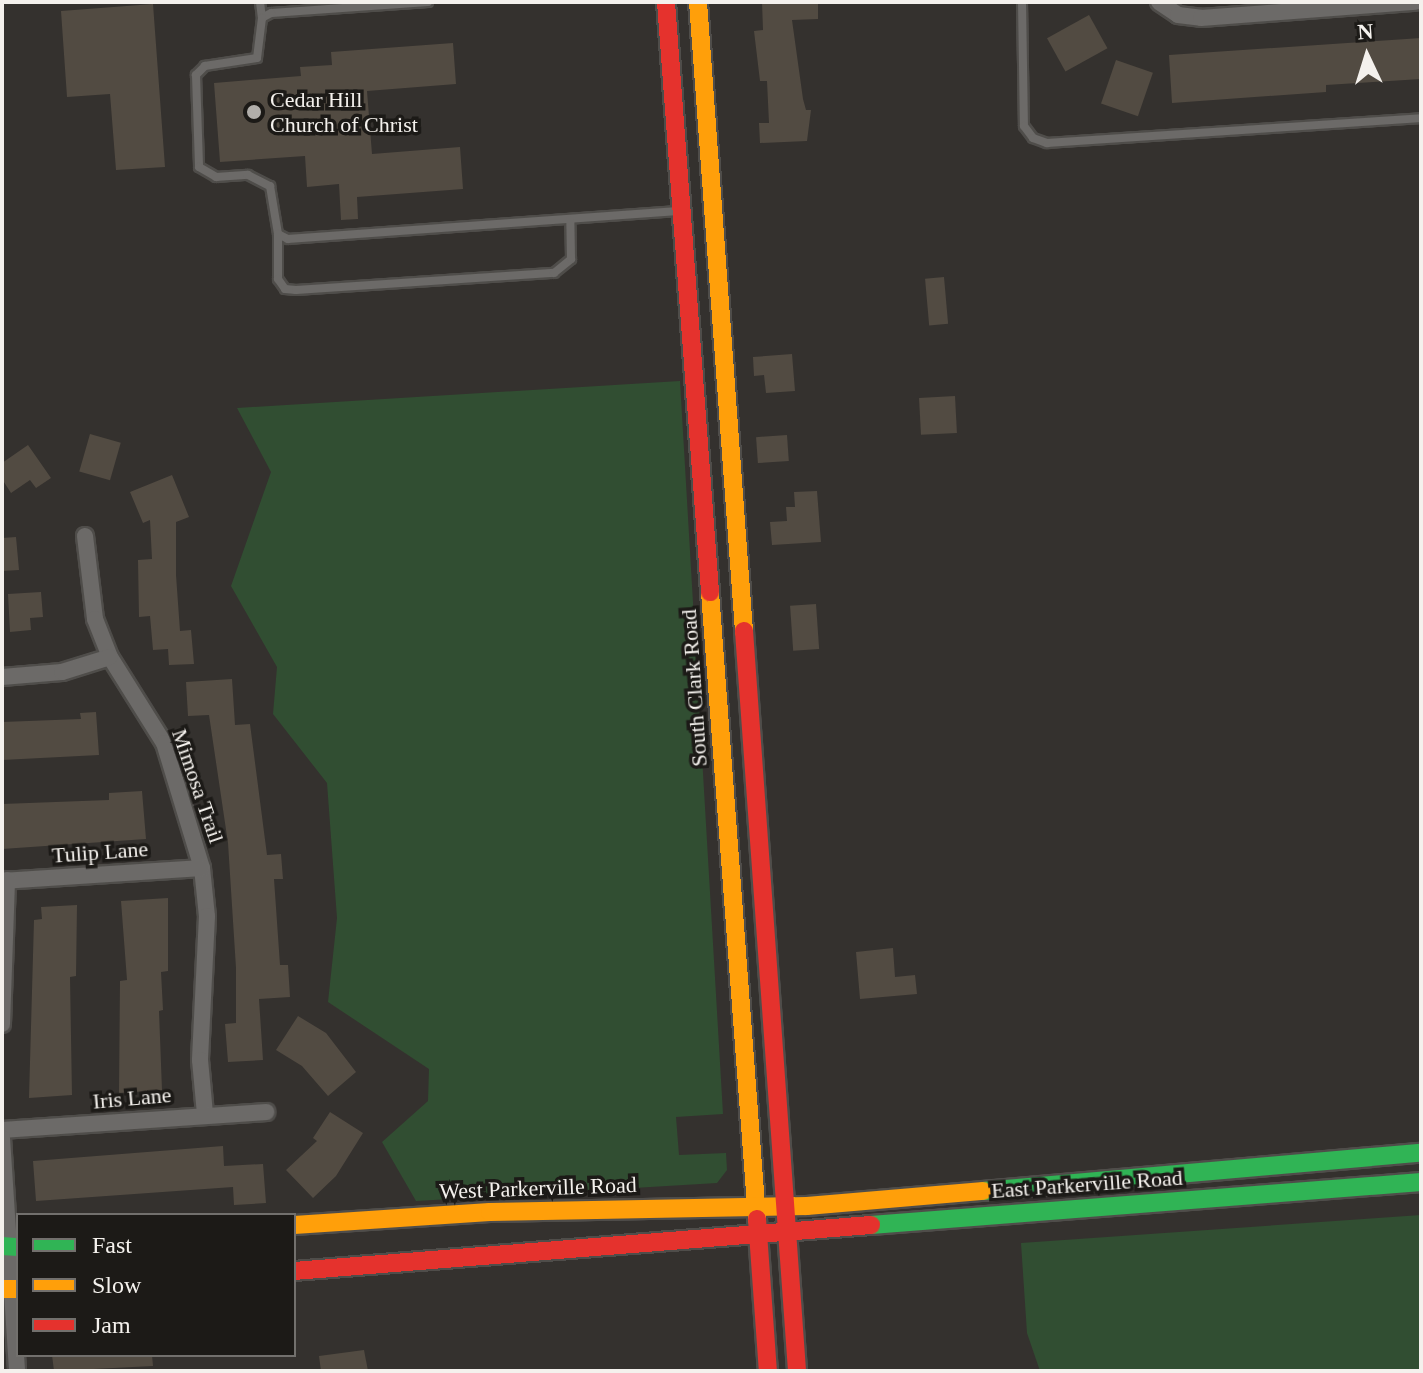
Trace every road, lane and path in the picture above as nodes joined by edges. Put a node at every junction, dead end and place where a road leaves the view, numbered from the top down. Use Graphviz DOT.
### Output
graph roads {
  1 [pos="260,2"];
  2 [pos="428,2"];
  3 [pos="666,2"];
  4 [pos="698,2"];
  5 [pos="1022,2"];
  6 [pos="1415,2"];
  7 [pos="1160,4"];
  8 [pos="262,18"];
  9 [pos="1421,118"];
  10 [pos="712,208"];
  11 [pos="682,211"];
  12 [pos="570,220"];
  13 [pos="278,234"];
  14 [pos="85,536"];
  15 [pos="110,657"];
  16 [pos="2,677"];
  17 [pos="202,868"];
  18 [pos="5,880"];
  19 [pos="2,1024"];
  20 [pos="266,1112"];
  21 [pos="205,1114"];
  22 [pos="2,1130"];
  23 [pos="2,1138"];
  24 [pos="1421,1153"];
  25 [pos="1421,1182"];
  26 [pos="756,1204"];
  27 [pos="784,1205"];
  28 [pos="296,1225"];
  29 [pos="785,1231"];
  30 [pos="757,1233"];
  31 [pos="10,1246"];
  32 [pos="296,1271"];
  33 [pos="10,1289"];
  34 [pos="17,1371"];
  35 [pos="768,1371"];
  36 [pos="797,1371"];
  1 -- 8 [label="lane"];
  2 -- 8 [label="lane"];
  3 -- 11 [label="main road, South Clark Road"];
  4 -- 10 [label="main road"];
  5 -- 9 [label="lane"];
  6 -- 7 [label="street"];
  8 -- 13 [label="lane"];
  10 -- 11 [label="main road"];
  10 -- 27 [label="main road"];
  11 -- 12 [label="lane"];
  11 -- 26 [label="main road, South Clark Road"];
  12 -- 13 [label="lane"];
  12 -- 13 [label="lane"];
  14 -- 15 [label="street, Mimosa Trail"];
  15 -- 16 [label="street"];
  15 -- 17 [label="street, Mimosa Trail"];
  17 -- 18 [label="street, Tulip Lane"];
  17 -- 21 [label="street, Mimosa Trail"];
  18 -- 19 [label="street"];
  20 -- 21 [label="street, Iris Lane"];
  21 -- 22 [label="street, Iris Lane"];
  23 -- 31 [label="street"];
  24 -- 27 [label="main road, East Parkerville Road"];
  25 -- 29 [label="main road, East Parkerville Road"];
  26 -- 27 [label="main road, West Parkerville Road"];
  26 -- 28 [label="main road, West Parkerville Road"];
  26 -- 30 [label="main road, South Clark Road"];
  27 -- 29 [label="main road"];
  29 -- 30 [label="main road, East Parkerville Road"];
  29 -- 36 [label="main road"];
  30 -- 32 [label="main road"];
  30 -- 35 [label="main road, South Clark Road"];
  31 -- 33 [label="street"];
  33 -- 34 [label="street"];
}
